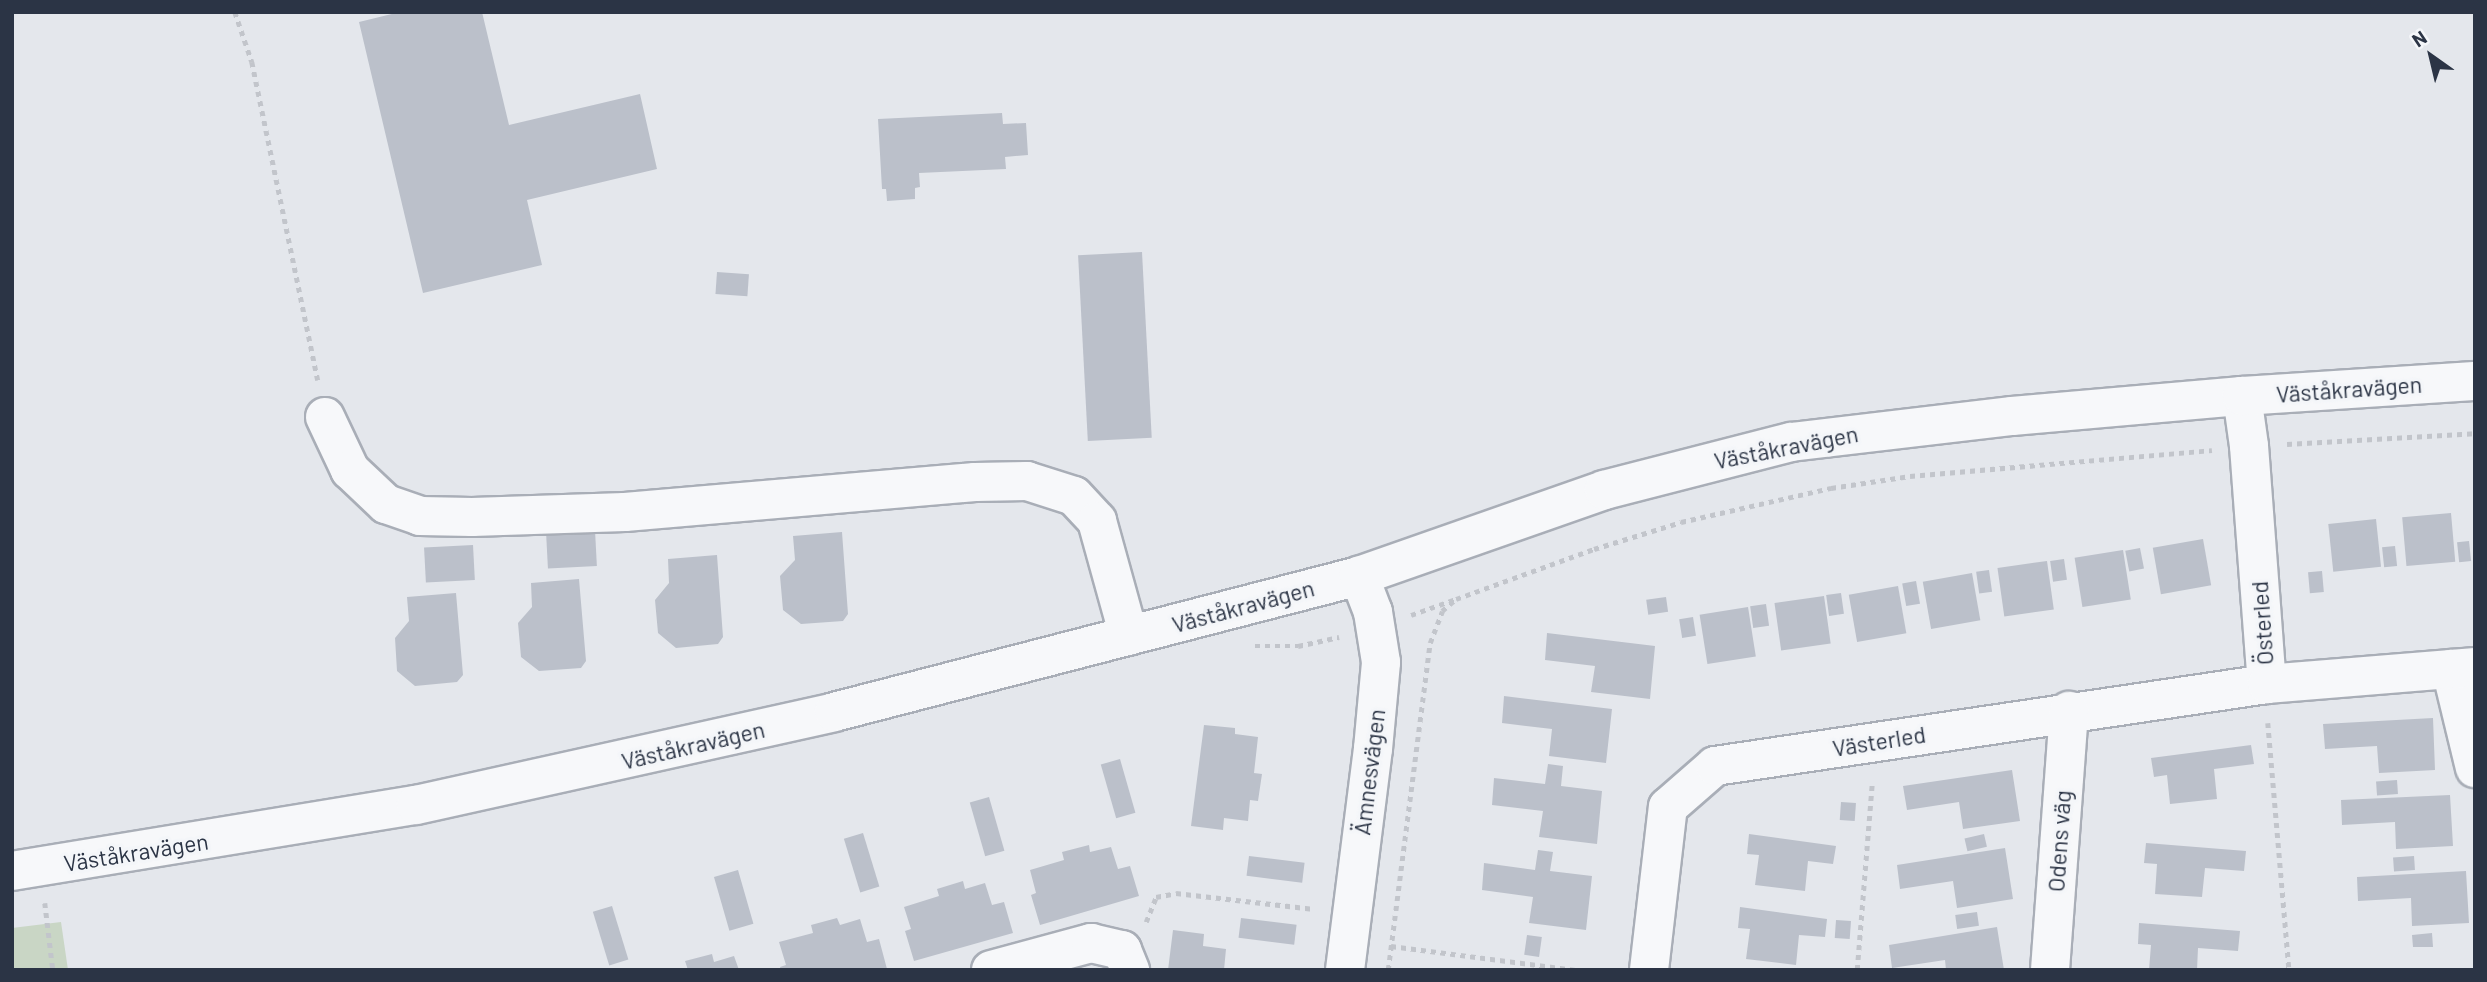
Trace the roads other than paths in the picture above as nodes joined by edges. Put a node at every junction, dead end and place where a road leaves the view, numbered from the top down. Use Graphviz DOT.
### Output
graph roads {
  1 [pos="2475,382"];
  2 [pos="2242,396"];
  3 [pos="326,417"];
  4 [pos="1359,576"];
  5 [pos="1129,636"];
  6 [pos="2463,668"];
  7 [pos="2267,684"];
  8 [pos="2069,711"];
  9 [pos="2475,768"];
  10 [pos="26,869"];
  11 [pos="1130,967"];
  12 [pos="991,970"];
  13 [pos="1345,970"];
  14 [pos="1649,970"];
  15 [pos="2050,970"];
  1 -- 2 [label="street, Väståkravägen"];
  2 -- 4 [label="street, Väståkravägen"];
  2 -- 7 [label="street, Österled"];
  3 -- 5 [label="street"];
  4 -- 5 [label="street, Väståkravägen"];
  4 -- 13 [label="street, Ämnesvägen"];
  5 -- 10 [label="street, Väståkravägen"];
  6 -- 7 [label="street, Österled"];
  6 -- 9 [label="street"];
  7 -- 8 [label="street, Västerled"];
  8 -- 14 [label="street, Västerled"];
  8 -- 15 [label="street, Odens väg"];
  11 -- 12 [label="street"];
}
